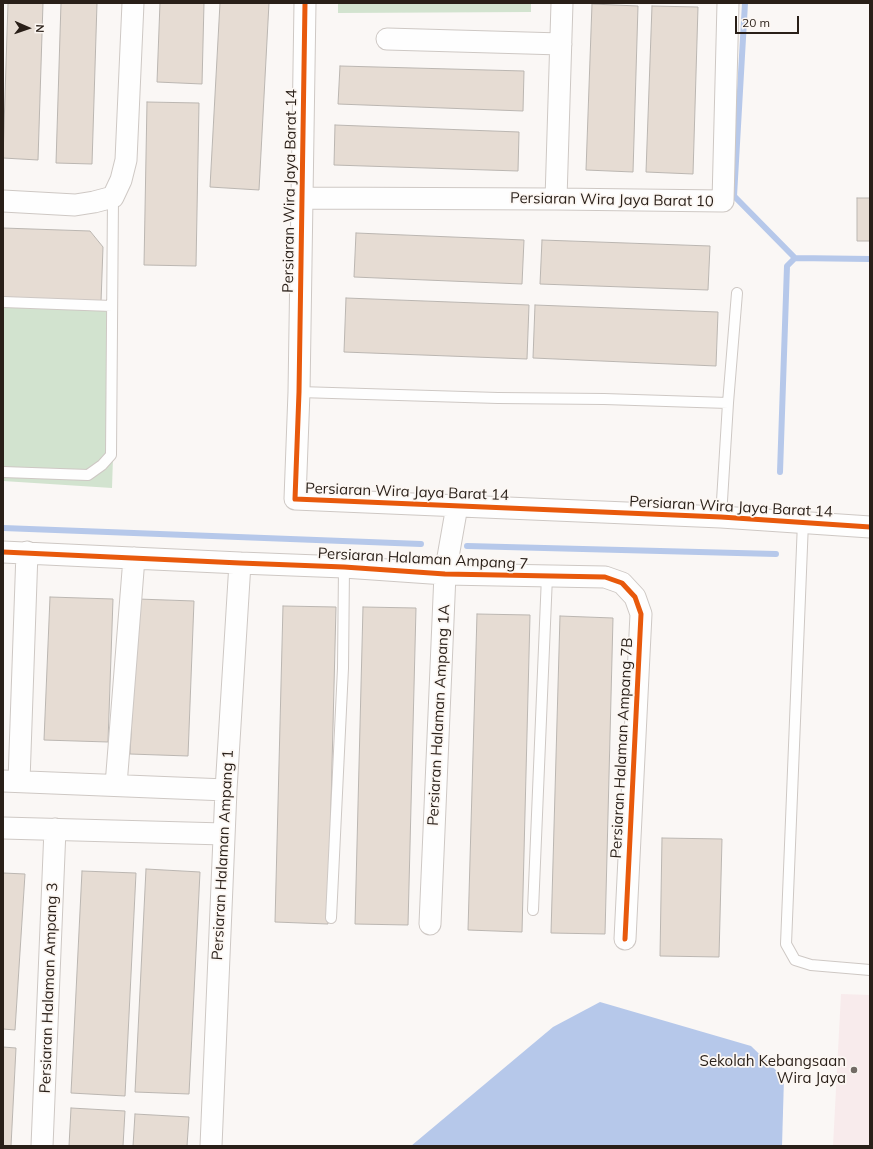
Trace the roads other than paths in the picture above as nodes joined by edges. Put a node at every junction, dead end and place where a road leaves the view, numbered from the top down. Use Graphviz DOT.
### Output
graph roads {
  1 [pos="134,3"];
  2 [pos="304,3"];
  3 [pos="562,3"];
  4 [pos="728,3"];
  5 [pos="387,40"];
  6 [pos="561,44"];
  7 [pos="113,196"];
  8 [pos="303,198"];
  9 [pos="556,199"];
  10 [pos="3,201"];
  11 [pos="737,292"];
  12 [pos="3,302"];
  13 [pos="112,306"];
  14 [pos="299,392"];
  15 [pos="728,403"];
  16 [pos="3,472"];
  17 [pos="457,506"];
  18 [pos="721,517"];
  19 [pos="803,522"];
  20 [pos="870,527"];
  21 [pos="3,552"];
  22 [pos="27,552"];
  23 [pos="134,558"];
  24 [pos="240,564"];
  25 [pos="344,567"];
  26 [pos="445,574"];
  27 [pos="547,576"];
  28 [pos="604,577"];
  29 [pos="11,781"];
  30 [pos="116,785"];
  31 [pos="226,790"];
  32 [pos="3,828"];
  33 [pos="55,829"];
  34 [pos="224,834"];
  35 [pos="533,910"];
  36 [pos="331,918"];
  37 [pos="430,924"];
  38 [pos="625,939"];
  39 [pos="870,970"];
  40 [pos="42,1146"];
  41 [pos="212,1146"];
  1 -- 7 [label="street"];
  2 -- 8 [label="street, Persiaran Wira Jaya Barat 14"];
  3 -- 6 [label="street"];
  4 -- 9 [label="street, Persiaran Wira Jaya Barat 10"];
  5 -- 6 [label="street"];
  6 -- 9 [label="street"];
  7 -- 10 [label="street"];
  7 -- 13 [label="lane"];
  8 -- 9 [label="street, Persiaran Wira Jaya Barat 10"];
  8 -- 14 [label="street, Persiaran Wira Jaya Barat 14"];
  11 -- 15 [label="lane"];
  12 -- 13 [label="lane"];
  13 -- 16 [label="lane"];
  14 -- 15 [label="lane"];
  14 -- 17 [label="street, Persiaran Wira Jaya Barat 14"];
  15 -- 18 [label="lane"];
  17 -- 18 [label="street, Persiaran Wira Jaya Barat 14"];
  17 -- 26 [label="street, Persiaran Halaman Ampang 1A"];
  18 -- 19 [label="street, Persiaran Wira Jaya Barat 14"];
  19 -- 20 [label="street, Persiaran Wira Jaya Barat 14"];
  19 -- 39 [label="lane"];
  21 -- 22 [label="street, Persiaran Halaman Ampang 7"];
  22 -- 23 [label="street, Persiaran Halaman Ampang 7"];
  22 -- 29 [label="street"];
  23 -- 24 [label="street, Persiaran Halaman Ampang 7"];
  23 -- 30 [label="street"];
  24 -- 25 [label="street, Persiaran Halaman Ampang 7"];
  24 -- 31 [label="street, Persiaran Halaman Ampang 1"];
  25 -- 26 [label="street, Persiaran Halaman Ampang 7"];
  25 -- 36 [label="lane"];
  26 -- 27 [label="street, Persiaran Halaman Ampang 7"];
  26 -- 37 [label="street, Persiaran Halaman Ampang 1A"];
  27 -- 28 [label="street, Persiaran Halaman Ampang 7"];
  27 -- 35 [label="lane"];
  28 -- 38 [label="street, Persiaran Halaman Ampang 7B"];
  29 -- 30 [label="street"];
  30 -- 31 [label="street"];
  31 -- 34 [label="street, Persiaran Halaman Ampang 1"];
  32 -- 33 [label="street"];
  33 -- 34 [label="street"];
  33 -- 40 [label="street, Persiaran Halaman Ampang 3"];
  34 -- 41 [label="street, Persiaran Halaman Ampang 1"];
}
